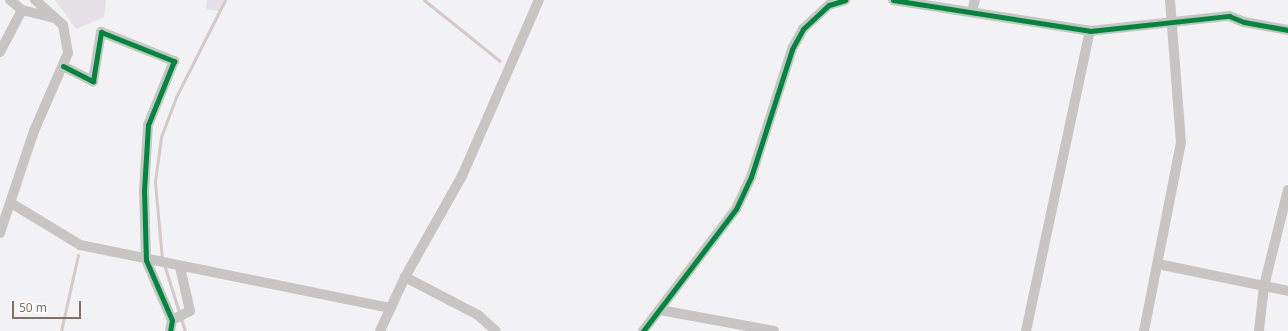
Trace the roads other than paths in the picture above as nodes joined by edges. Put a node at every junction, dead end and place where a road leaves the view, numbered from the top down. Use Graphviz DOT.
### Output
graph roads {
  1 [pos="10,0"];
  2 [pos="35,0"];
  3 [pos="539,0"];
  4 [pos="845,0"];
  5 [pos="893,0"];
  6 [pos="974,0"];
  7 [pos="1170,0"];
  8 [pos="22,10"];
  9 [pos="972,11"];
  10 [pos="56,19"];
  11 [pos="1171,20"];
  12 [pos="1288,30"];
  13 [pos="1090,31"];
  14 [pos="0,52"];
  15 [pos="63,66"];
  16 [pos="1288,190"];
  17 [pos="11,203"];
  18 [pos="0,233"];
  19 [pos="149,260"];
  20 [pos="1158,264"];
  21 [pos="178,266"];
  22 [pos="405,277"];
  23 [pos="1264,286"];
  24 [pos="1288,291"];
  25 [pos="391,308"];
  26 [pos="660,310"];
  27 [pos="172,320"];
  28 [pos="170,331"];
  29 [pos="380,331"];
  30 [pos="496,331"];
  31 [pos="643,331"];
  32 [pos="774,331"];
  33 [pos="1026,331"];
  34 [pos="1144,331"];
  35 [pos="1258,331"];
  1 -- 8 [label="street"];
  2 -- 10 [label="street"];
  3 -- 22 [label="street"];
  4 -- 26 [label="street"];
  5 -- 9 [label="street"];
  6 -- 9 [label="street"];
  7 -- 11 [label="street"];
  8 -- 10 [label="street"];
  8 -- 14 [label="street"];
  9 -- 13 [label="street"];
  10 -- 15 [label="street"];
  11 -- 12 [label="street"];
  11 -- 13 [label="street"];
  11 -- 20 [label="street"];
  13 -- 33 [label="street"];
  15 -- 17 [label="street"];
  15 -- 19 [label="street"];
  16 -- 23 [label="street"];
  17 -- 18 [label="street"];
  17 -- 19 [label="street"];
  19 -- 21 [label="street"];
  19 -- 27 [label="street"];
  20 -- 23 [label="street"];
  20 -- 34 [label="street"];
  21 -- 25 [label="street"];
  21 -- 27 [label="street"];
  22 -- 25 [label="street"];
  22 -- 30 [label="street"];
  23 -- 24 [label="street"];
  23 -- 35 [label="street"];
  25 -- 29 [label="street"];
  26 -- 31 [label="street"];
  26 -- 32 [label="street"];
  27 -- 28 [label="street"];
}
